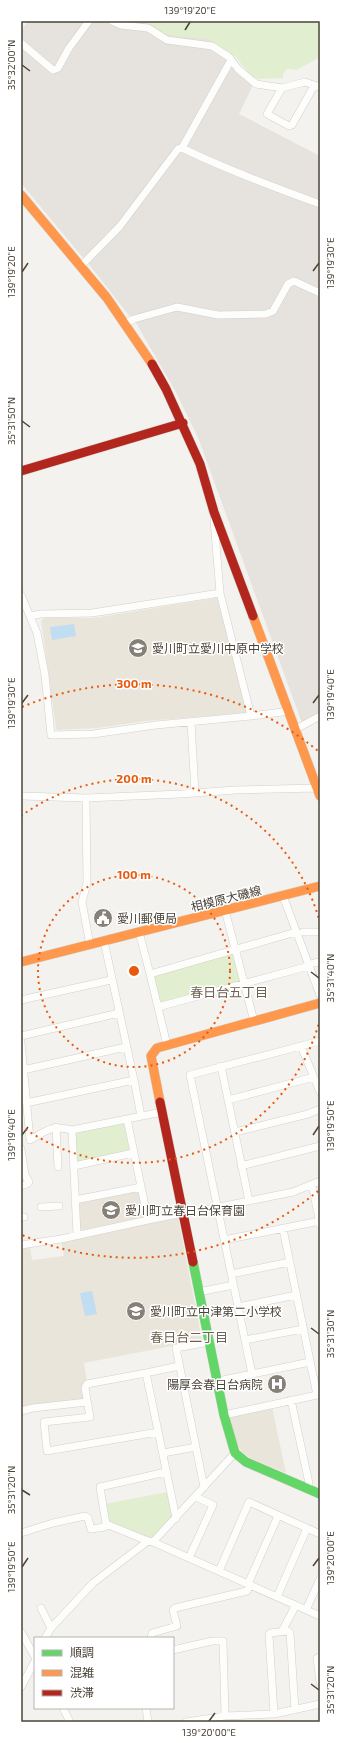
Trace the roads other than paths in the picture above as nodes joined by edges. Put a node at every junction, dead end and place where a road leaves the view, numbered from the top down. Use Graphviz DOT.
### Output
graph roads {
  1 [pos="89,21"];
  2 [pos="112,21"];
  3 [pos="21,43"];
  4 [pos="231,60"];
  5 [pos="317,87"];
  6 [pos="282,88"];
  7 [pos="267,114"];
  8 [pos="262,121"];
  9 [pos="182,148"];
  10 [pos="21,195"];
  11 [pos="320,204"];
  12 [pos="81,266"];
  13 [pos="320,293"];
  14 [pos="126,324"];
  15 [pos="182,423"];
  16 [pos="21,471"];
  17 [pos="214,512"];
  18 [pos="220,593"];
  19 [pos="21,594"];
  20 [pos="31,616"];
  21 [pos="290,711"];
  22 [pos="251,716"];
  23 [pos="320,716"];
  24 [pos="191,722"];
  25 [pos="296,729"];
  26 [pos="319,792"];
  27 [pos="195,793"];
  28 [pos="21,796"];
  29 [pos="86,798"];
  30 [pos="320,886"];
  31 [pos="283,896"];
  32 [pos="225,910"];
  33 [pos="139,932"];
  34 [pos="299,932"];
  35 [pos="320,932"];
  36 [pos="104,941"];
  37 [pos="90,944"];
  38 [pos="235,949"];
  39 [pos="21,962"];
  40 [pos="314,964"];
  41 [pos="150,974"];
  42 [pos="112,980"];
  43 [pos="244,984"];
  44 [pos="320,995"];
  45 [pos="21,1000"];
  46 [pos="320,1003"];
  47 [pos="158,1007"];
  48 [pos="119,1014"];
  49 [pos="254,1021"];
  50 [pos="21,1036"];
  51 [pos="320,1041"];
  52 [pos="21,1042"];
  53 [pos="167,1045"];
  54 [pos="301,1046"];
  55 [pos="126,1047"];
  56 [pos="222,1066"];
  57 [pos="23,1074"];
  58 [pos="314,1077"];
  59 [pos="134,1080"];
  60 [pos="320,1092"];
  61 [pos="228,1100"];
  62 [pos="26,1103"];
  63 [pos="320,1109"];
  64 [pos="162,1112"];
  65 [pos="141,1116"];
  66 [pos="24,1117"];
  67 [pos="127,1119"];
  68 [pos="56,1127"];
  69 [pos="72,1130"];
  70 [pos="235,1132"];
  71 [pos="30,1140"];
  72 [pos="320,1146"];
  73 [pos="21,1149"];
  74 [pos="134,1153"];
  75 [pos="74,1166"];
  76 [pos="241,1166"];
  77 [pos="58,1167"];
  78 [pos="320,1181"];
  79 [pos="312,1184"];
  80 [pos="21,1186"];
  81 [pos="141,1187"];
  82 [pos="75,1200"];
  83 [pos="249,1201"];
  84 [pos="41,1206"];
  85 [pos="59,1206"];
  86 [pos="217,1207"];
  87 [pos="184,1213"];
  88 [pos="148,1220"];
  89 [pos="320,1222"];
  90 [pos="283,1229"];
  91 [pos="77,1235"];
  92 [pos="224,1240"];
  93 [pos="21,1245"];
  94 [pos="290,1262"];
  95 [pos="231,1274"];
  96 [pos="233,1285"];
  97 [pos="199,1292"];
  98 [pos="296,1296"];
  99 [pos="238,1307"];
  100 [pos="303,1329"];
  101 [pos="244,1340"];
  102 [pos="209,1342"];
  103 [pos="310,1362"];
  104 [pos="179,1366"];
  105 [pos="146,1373"];
  106 [pos="252,1374"];
  107 [pos="218,1381"];
  108 [pos="319,1394"];
  109 [pos="291,1400"];
  110 [pos="87,1402"];
  111 [pos="21,1411"];
  112 [pos="224,1415"];
  113 [pos="158,1432"];
  114 [pos="196,1447"];
  115 [pos="163,1453"];
  116 [pos="235,1453"];
  117 [pos="166,1472"];
  118 [pos="204,1487"];
  119 [pos="309,1489"];
  120 [pos="320,1494"];
  121 [pos="196,1497"];
  122 [pos="278,1516"];
  123 [pos="176,1518"];
  124 [pos="106,1524"];
  125 [pos="307,1528"];
  126 [pos="21,1532"];
  127 [pos="319,1532"];
  128 [pos="150,1542"];
  129 [pos="189,1558"];
  130 [pos="218,1571"];
  131 [pos="320,1579"];
  132 [pos="249,1584"];
  133 [pos="277,1597"];
  134 [pos="296,1605"];
  135 [pos="41,1608"];
  136 [pos="306,1610"];
  137 [pos="320,1616"];
  138 [pos="51,1628"];
  139 [pos="282,1631"];
  140 [pos="21,1632"];
  141 [pos="46,1637"];
  142 [pos="151,1637"];
  143 [pos="175,1651"];
  144 [pos="34,1655"];
  145 [pos="320,1657"];
  146 [pos="34,1663"];
  147 [pos="320,1682"];
  148 [pos="21,1687"];
  149 [pos="320,1704"];
  150 [pos="64,1709"];
  151 [pos="146,1709"];
  152 [pos="295,1710"];
  153 [pos="274,1714"];
  154 [pos="225,1716"];
  155 [pos="70,1722"];
  156 [pos="148,1722"];
  157 [pos="189,1722"];
  1 -- 3 [label="street"];
  2 -- 4 [label="street"];
  4 -- 6 [label="street"];
  4 -- 9 [label="street"];
  5 -- 6 [label="street"];
  5 -- 7 [label="street"];
  6 -- 7 [label="street"];
  7 -- 8 [label="street"];
  9 -- 11 [label="street"];
  9 -- 12 [label="street"];
  10 -- 12 [label="street"];
  12 -- 14 [label="street"];
  13 -- 14 [label="street"];
  14 -- 15 [label="street"];
  15 -- 16 [label="street"];
  15 -- 17 [label="street"];
  17 -- 18 [label="street"];
  17 -- 21 [label="street"];
  18 -- 20 [label="street"];
  18 -- 22 [label="street"];
  19 -- 20 [label="street"];
  20 -- 24 [label="street"];
  21 -- 22 [label="street"];
  21 -- 25 [label="street"];
  22 -- 24 [label="street"];
  23 -- 25 [label="street"];
  24 -- 27 [label="street"];
  25 -- 26 [label="street"];
  26 -- 27 [label="street"];
  27 -- 29 [label="street"];
  28 -- 29 [label="street"];
  29 -- 37 [label="street"];
  30 -- 31 [label="street, 相模原大磯線"];
  31 -- 32 [label="street, 相模原大磯線"];
  31 -- 34 [label="street"];
  32 -- 33 [label="street, 相模原大磯線"];
  32 -- 38 [label="street"];
  33 -- 36 [label="street, 相模原大磯線"];
  33 -- 41 [label="street"];
  34 -- 35 [label="street"];
  34 -- 38 [label="street"];
  34 -- 40 [label="street"];
  36 -- 37 [label="street, 相模原大磯線"];
  36 -- 42 [label="street"];
  37 -- 39 [label="street, 相模原大磯線"];
  38 -- 41 [label="street"];
  38 -- 43 [label="street"];
  40 -- 43 [label="street"];
  40 -- 44 [label="street"];
  41 -- 47 [label="street"];
  42 -- 45 [label="street"];
  42 -- 48 [label="street"];
  43 -- 47 [label="street"];
  43 -- 49 [label="street"];
  46 -- 49 [label="street"];
  47 -- 53 [label="street"];
  48 -- 50 [label="street"];
  48 -- 55 [label="street"];
  49 -- 53 [label="street"];
  51 -- 54 [label="street"];
  52 -- 57 [label="street"];
  53 -- 64 [label="street"];
  54 -- 56 [label="street"];
  54 -- 58 [label="street"];
  55 -- 57 [label="street"];
  55 -- 59 [label="street"];
  56 -- 61 [label="street"];
  56 -- 86 [label="street"];
  57 -- 62 [label="street"];
  58 -- 60 [label="street"];
  58 -- 61 [label="street"];
  59 -- 62 [label="street"];
  59 -- 65 [label="street"];
  61 -- 70 [label="street"];
  62 -- 66 [label="street"];
  63 -- 70 [label="street"];
  64 -- 65 [label="street"];
  64 -- 87 [label="street"];
  65 -- 67 [label="street"];
  66 -- 71 [label="street"];
  67 -- 69 [label="street"];
  67 -- 74 [label="street"];
  68 -- 69 [label="street"];
  68 -- 71 [label="street"];
  68 -- 77 [label="street"];
  69 -- 75 [label="street"];
  70 -- 76 [label="street"];
  71 -- 73 [label="street"];
  72 -- 76 [label="street"];
  73 -- 80 [label="street"];
  74 -- 75 [label="street"];
  74 -- 81 [label="street"];
  75 -- 82 [label="street"];
  76 -- 83 [label="street"];
  78 -- 79 [label="street"];
  79 -- 83 [label="street"];
  79 -- 89 [label="street"];
  81 -- 82 [label="street"];
  81 -- 88 [label="street"];
  82 -- 91 [label="street"];
  83 -- 86 [label="street"];
  84 -- 85 [label="street"];
  86 -- 87 [label="street"];
  86 -- 92 [label="street"];
  87 -- 88 [label="street"];
  87 -- 97 [label="street"];
  88 -- 91 [label="street"];
  89 -- 90 [label="street"];
  90 -- 92 [label="street"];
  90 -- 94 [label="street"];
  91 -- 93 [label="street"];
  92 -- 95 [label="street"];
  94 -- 95 [label="street"];
  94 -- 98 [label="street"];
  95 -- 96 [label="street"];
  96 -- 97 [label="street"];
  96 -- 99 [label="street"];
  97 -- 102 [label="street"];
  98 -- 99 [label="street"];
  98 -- 100 [label="street"];
  99 -- 101 [label="street"];
  100 -- 101 [label="street"];
  100 -- 103 [label="street"];
  101 -- 106 [label="street"];
  102 -- 104 [label="street"];
  102 -- 107 [label="street"];
  103 -- 106 [label="street"];
  103 -- 108 [label="street"];
  104 -- 105 [label="street"];
  104 -- 114 [label="street"];
  105 -- 110 [label="street"];
  105 -- 113 [label="street"];
  106 -- 107 [label="street"];
  107 -- 112 [label="street"];
  108 -- 109 [label="street"];
  109 -- 112 [label="street"];
  109 -- 119 [label="street"];
  110 -- 111 [label="street"];
  110 -- 113 [label="street"];
  112 -- 116 [label="street"];
  113 -- 115 [label="street"];
  114 -- 115 [label="street"];
  114 -- 118 [label="street"];
  115 -- 117 [label="street"];
  116 -- 118 [label="street"];
  116 -- 119 [label="street"];
  117 -- 123 [label="street"];
  117 -- 124 [label="street"];
  118 -- 121 [label="street"];
  119 -- 120 [label="street"];
  121 -- 123 [label="street"];
  121 -- 129 [label="street"];
  122 -- 125 [label="street"];
  122 -- 130 [label="street"];
  122 -- 132 [label="street"];
  123 -- 128 [label="street"];
  124 -- 126 [label="street"];
  124 -- 128 [label="street"];
  125 -- 127 [label="street"];
  125 -- 133 [label="street"];
  128 -- 129 [label="street"];
  128 -- 138 [label="street"];
  129 -- 130 [label="street"];
  130 -- 132 [label="street"];
  131 -- 136 [label="street"];
  132 -- 133 [label="street"];
  132 -- 142 [label="street"];
  133 -- 134 [label="street"];
  134 -- 136 [label="street"];
  134 -- 139 [label="street"];
  135 -- 138 [label="street"];
  136 -- 137 [label="street"];
  138 -- 141 [label="street"];
  139 -- 152 [label="street"];
  139 -- 153 [label="street"];
  140 -- 144 [label="street"];
  143 -- 154 [label="street"];
  145 -- 147 [label="street"];
  146 -- 148 [label="street"];
  149 -- 152 [label="street"];
  150 -- 155 [label="street"];
  151 -- 156 [label="street"];
  152 -- 153 [label="street"];
  153 -- 154 [label="street"];
  154 -- 157 [label="street"];
}
